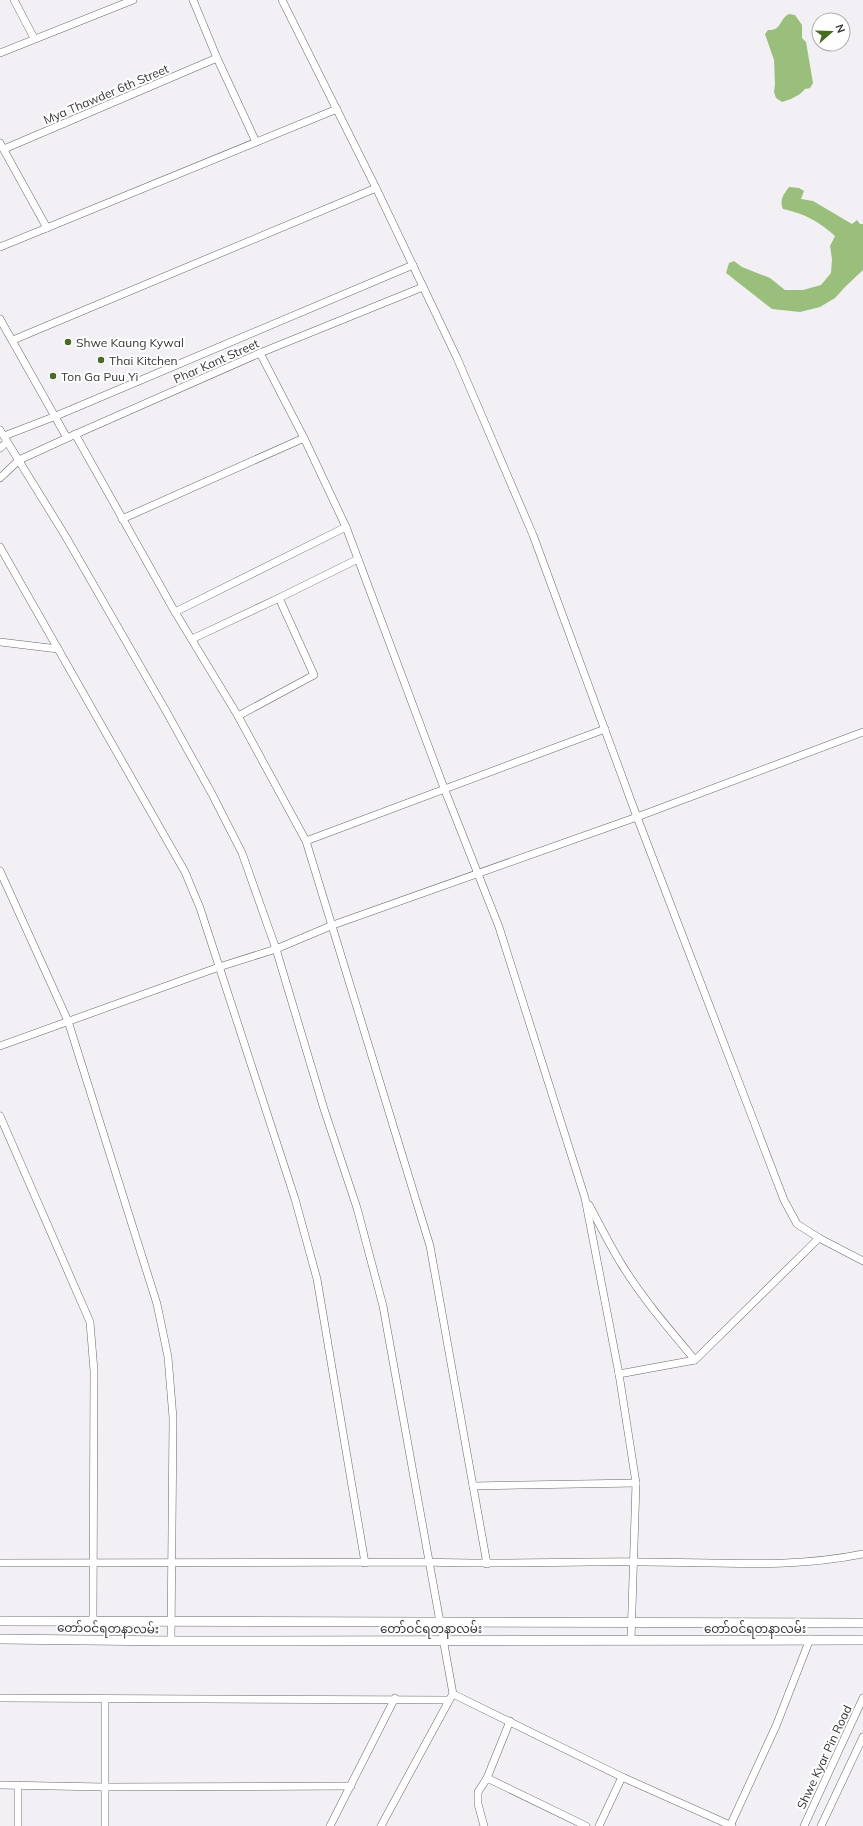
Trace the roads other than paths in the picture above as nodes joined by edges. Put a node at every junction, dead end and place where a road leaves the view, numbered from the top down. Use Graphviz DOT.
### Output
graph roads {
  1 [pos="14,0"];
  2 [pos="133,0"];
  3 [pos="193,0"];
  4 [pos="282,0"];
  5 [pos="34,38"];
  6 [pos="0,53"];
  7 [pos="217,58"];
  8 [pos="337,109"];
  9 [pos="256,142"];
  10 [pos="2,146"];
  11 [pos="376,188"];
  12 [pos="47,228"];
  13 [pos="0,247"];
  14 [pos="413,265"];
  15 [pos="423,287"];
  16 [pos="0,319"];
  17 [pos="13,340"];
  18 [pos="260,353"];
  19 [pos="56,416"];
  20 [pos="75,434"];
  21 [pos="4,436"];
  22 [pos="67,438"];
  23 [pos="304,438"];
  24 [pos="0,448"];
  25 [pos="19,460"];
  26 [pos="0,478"];
  27 [pos="122,519"];
  28 [pos="346,527"];
  29 [pos="0,547"];
  30 [pos="358,559"];
  31 [pos="280,598"];
  32 [pos="175,612"];
  33 [pos="192,639"];
  34 [pos="0,642"];
  35 [pos="58,649"];
  36 [pos="238,716"];
  37 [pos="605,728"];
  38 [pos="863,732"];
  39 [pos="444,788"];
  40 [pos="637,817"];
  41 [pos="306,841"];
  42 [pos="0,871"];
  43 [pos="477,873"];
  44 [pos="333,925"];
  45 [pos="276,949"];
  46 [pos="219,967"];
  47 [pos="68,1021"];
  48 [pos="0,1046"];
  49 [pos="0,1116"];
  50 [pos="585,1198"];
  51 [pos="819,1238"];
  52 [pos="863,1261"];
  53 [pos="695,1360"];
  54 [pos="619,1374"];
  55 [pos="636,1482"];
  56 [pos="473,1486"];
  57 [pos="863,1554"];
  58 [pos="95,1562"];
  59 [pos="428,1562"];
  60 [pos="634,1562"];
  61 [pos="0,1563"];
  62 [pos="170,1563"];
  63 [pos="365,1563"];
  64 [pos="487,1564"];
  65 [pos="0,1621"];
  66 [pos="94,1622"];
  67 [pos="171,1623"];
  68 [pos="440,1623"];
  69 [pos="863,1623"];
  70 [pos="632,1624"];
  71 [pos="0,1639"];
  72 [pos="810,1639"];
  73 [pos="444,1640"];
  74 [pos="631,1640"];
  75 [pos="863,1640"];
  76 [pos="171,1641"];
  77 [pos="451,1697"];
  78 [pos="0,1698"];
  79 [pos="395,1698"];
  80 [pos="863,1698"];
  81 [pos="105,1699"];
  82 [pos="510,1721"];
  83 [pos="863,1737"];
  84 [pos="622,1777"];
  85 [pos="487,1778"];
  86 [pos="0,1785"];
  87 [pos="18,1785"];
  88 [pos="352,1786"];
  89 [pos="105,1787"];
  90 [pos="18,1826"];
  91 [pos="105,1826"];
  92 [pos="330,1826"];
  93 [pos="381,1826"];
  94 [pos="484,1826"];
  95 [pos="586,1826"];
  96 [pos="599,1826"];
  97 [pos="731,1826"];
  98 [pos="804,1826"];
  99 [pos="821,1826"];
  1 -- 5 [label="street"];
  2 -- 5 [label="street"];
  3 -- 7 [label="street"];
  4 -- 8 [label="street"];
  5 -- 6 [label="street"];
  7 -- 9 [label="street"];
  7 -- 10 [label="street, Mya Thawder 6th Street"];
  8 -- 9 [label="street"];
  8 -- 11 [label="street"];
  9 -- 12 [label="street"];
  10 -- 12 [label="street"];
  11 -- 14 [label="street"];
  11 -- 17 [label="street"];
  12 -- 13 [label="street"];
  14 -- 15 [label="street"];
  14 -- 19 [label="street"];
  15 -- 18 [label="street, Phar Kant Street"];
  15 -- 37 [label="street"];
  16 -- 17 [label="street"];
  17 -- 19 [label="street"];
  18 -- 20 [label="street, Phar Kant Street"];
  18 -- 23 [label="street"];
  19 -- 21 [label="street"];
  19 -- 22 [label="street"];
  20 -- 22 [label="street, Phar Kant Street"];
  20 -- 27 [label="street"];
  21 -- 24 [label="street"];
  21 -- 25 [label="street"];
  22 -- 25 [label="street, Phar Kant Street"];
  23 -- 27 [label="street"];
  23 -- 28 [label="street"];
  25 -- 26 [label="street, Phar Kant Street"];
  25 -- 45 [label="street"];
  27 -- 32 [label="street"];
  28 -- 30 [label="street"];
  28 -- 32 [label="street"];
  29 -- 35 [label="street"];
  30 -- 31 [label="street"];
  30 -- 39 [label="street"];
  31 -- 33 [label="street"];
  31 -- 36 [label="street"];
  32 -- 33 [label="street"];
  33 -- 36 [label="street"];
  34 -- 35 [label="street"];
  35 -- 46 [label="street"];
  36 -- 41 [label="street"];
  37 -- 39 [label="street"];
  37 -- 40 [label="street"];
  38 -- 40 [label="street"];
  39 -- 41 [label="street"];
  39 -- 43 [label="street"];
  40 -- 43 [label="street"];
  40 -- 51 [label="street"];
  41 -- 44 [label="street"];
  42 -- 47 [label="street"];
  43 -- 44 [label="street"];
  43 -- 50 [label="street"];
  44 -- 45 [label="street"];
  44 -- 56 [label="street"];
  45 -- 46 [label="street"];
  45 -- 59 [label="street"];
  46 -- 47 [label="street"];
  46 -- 63 [label="street"];
  47 -- 48 [label="street"];
  47 -- 62 [label="street"];
  49 -- 58 [label="street"];
  50 -- 53 [label="street"];
  50 -- 54 [label="street"];
  51 -- 52 [label="street"];
  51 -- 53 [label="street"];
  53 -- 54 [label="street"];
  54 -- 55 [label="street"];
  55 -- 56 [label="street"];
  55 -- 60 [label="street"];
  56 -- 64 [label="street"];
  57 -- 60 [label="street"];
  58 -- 61 [label="street"];
  58 -- 62 [label="street"];
  58 -- 66 [label="street"];
  59 -- 63 [label="street"];
  59 -- 64 [label="street"];
  59 -- 68 [label="street"];
  60 -- 64 [label="street"];
  60 -- 70 [label="street"];
  62 -- 63 [label="street"];
  62 -- 67 [label="street"];
  65 -- 66 [label="main road, တော်ဝင်ရတနာလမ်း"];
  66 -- 67 [label="main road, တော်ဝင်ရတနာလမ်း"];
  67 -- 68 [label="main road, တော်ဝင်ရတနာလမ်း"];
  67 -- 76 [label="street"];
  68 -- 70 [label="main road, တော်ဝင်ရတနာလမ်း"];
  68 -- 73 [label="street"];
  69 -- 70 [label="main road, တော်ဝင်ရတနာလမ်း"];
  70 -- 74 [label="street"];
  71 -- 76 [label="main road, တော်ဝင်ရတနာလမ်း"];
  72 -- 74 [label="main road, တော်ဝင်ရတနာလမ်း"];
  72 -- 75 [label="main road, တော်ဝင်ရတနာလမ်း"];
  72 -- 97 [label="street"];
  73 -- 74 [label="main road, တော်ဝင်ရတနာလမ်း"];
  73 -- 76 [label="main road, တော်ဝင်ရတနာလမ်း"];
  73 -- 77 [label="street"];
  77 -- 79 [label="street"];
  77 -- 82 [label="street"];
  77 -- 93 [label="street"];
  78 -- 81 [label="street"];
  79 -- 81 [label="street"];
  79 -- 88 [label="street"];
  80 -- 98 [label="street, Shwe Kyar Pin Road"];
  81 -- 89 [label="street"];
  82 -- 84 [label="street"];
  82 -- 85 [label="street"];
  83 -- 99 [label="street"];
  84 -- 96 [label="street"];
  84 -- 97 [label="street"];
  85 -- 94 [label="street"];
  85 -- 95 [label="street"];
  86 -- 87 [label="street"];
  87 -- 89 [label="street"];
  87 -- 90 [label="street"];
  88 -- 89 [label="street"];
  88 -- 92 [label="street"];
  89 -- 91 [label="street"];
}
